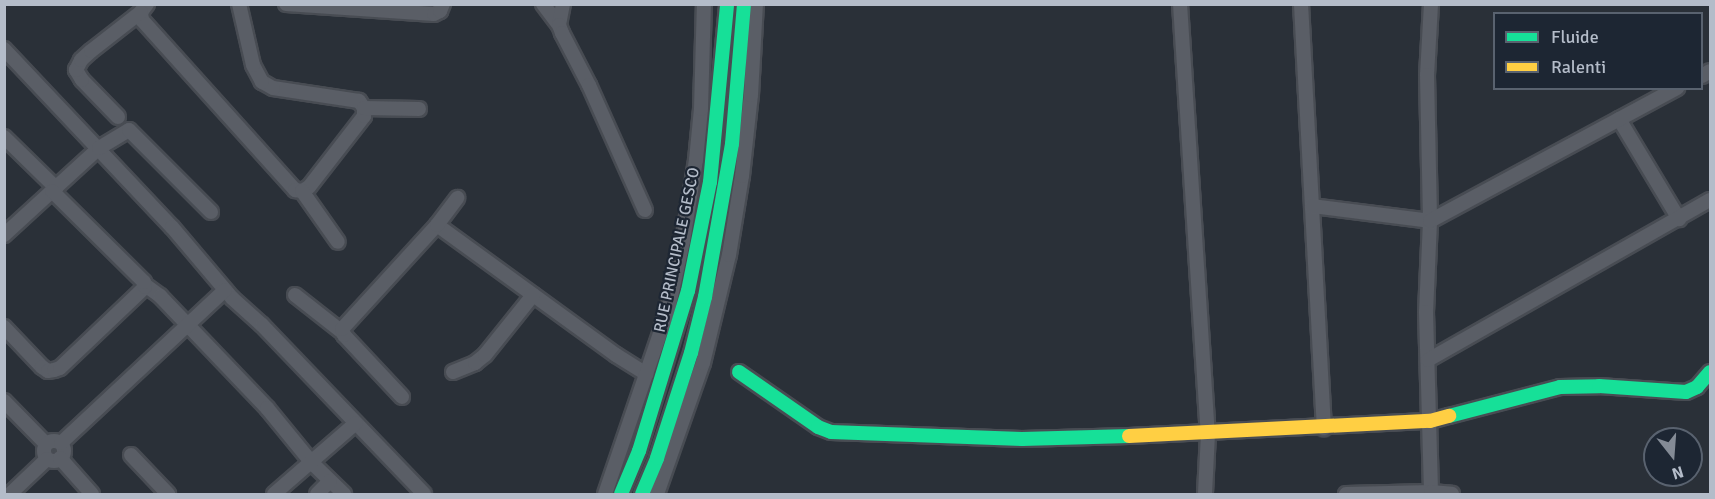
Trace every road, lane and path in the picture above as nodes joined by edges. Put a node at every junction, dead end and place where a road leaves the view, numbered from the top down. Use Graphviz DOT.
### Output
graph roads {
  1 [pos="239,4"];
  2 [pos="286,4"];
  3 [pos="443,4"];
  4 [pos="543,4"];
  5 [pos="563,4"];
  6 [pos="704,4"];
  7 [pos="727,4"];
  8 [pos="744,4"];
  9 [pos="756,4"];
  10 [pos="1180,4"];
  11 [pos="1301,4"];
  12 [pos="1431,4"];
  13 [pos="144,8"];
  14 [pos="559,25"];
  15 [pos="4,49"];
  16 [pos="1673,90"];
  17 [pos="364,108"];
  18 [pos="419,109"];
  19 [pos="118,117"];
  20 [pos="1619,119"];
  21 [pos="4,137"];
  22 [pos="99,148"];
  23 [pos="54,190"];
  24 [pos="302,191"];
  25 [pos="457,198"];
  26 [pos="1708,205"];
  27 [pos="1311,206"];
  28 [pos="645,210"];
  29 [pos="211,212"];
  30 [pos="1679,219"];
  31 [pos="1431,221"];
  32 [pos="437,225"];
  33 [pos="4,235"];
  34 [pos="338,242"];
  35 [pos="145,285"];
  36 [pos="225,290"];
  37 [pos="295,295"];
  38 [pos="533,295"];
  39 [pos="187,326"];
  40 [pos="4,327"];
  41 [pos="342,332"];
  42 [pos="1428,360"];
  43 [pos="453,372"];
  44 [pos="739,372"];
  45 [pos="1710,372"];
  46 [pos="647,375"];
  47 [pos="402,398"];
  48 [pos="4,401"];
  49 [pos="1430,421"];
  50 [pos="356,423"];
  51 [pos="1324,428"];
  52 [pos="1208,434"];
  53 [pos="61,443"];
  54 [pos="46,444"];
  55 [pos="131,455"];
  56 [pos="54,458"];
  57 [pos="312,463"];
  58 [pos="330,481"];
  59 [pos="1431,492"];
  60 [pos="10,495"];
  61 [pos="92,495"];
  62 [pos="168,495"];
  63 [pos="274,495"];
  64 [pos="317,495"];
  65 [pos="344,495"];
  66 [pos="424,495"];
  67 [pos="605,495"];
  68 [pos="621,495"];
  69 [pos="642,495"];
  70 [pos="657,495"];
  71 [pos="1205,495"];
  72 [pos="1346,495"];
  73 [pos="1452,495"];
  1 -- 17 [label="street"];
  2 -- 3 [label="street"];
  4 -- 14 [label="street"];
  5 -- 14 [label="street"];
  6 -- 46 [label="street"];
  7 -- 68 [label="main road, RUE PRINCIPALE GESCO"];
  8 -- 69 [label="main road, RUE PRINCIPALE GESCO"];
  9 -- 70 [label="street"];
  10 -- 52 [label="street"];
  11 -- 27 [label="street"];
  12 -- 31 [label="street"];
  13 -- 19 [label="street"];
  13 -- 24 [label="street"];
  14 -- 28 [label="street"];
  15 -- 22 [label="street"];
  16 -- 20 [label="street"];
  17 -- 18 [label="street"];
  17 -- 24 [label="street"];
  20 -- 30 [label="street"];
  20 -- 31 [label="street"];
  21 -- 23 [label="street"];
  22 -- 23 [label="street"];
  22 -- 29 [label="street"];
  22 -- 36 [label="street"];
  23 -- 33 [label="street"];
  23 -- 35 [label="street"];
  24 -- 34 [label="street"];
  25 -- 32 [label="street"];
  26 -- 30 [label="street"];
  27 -- 31 [label="street"];
  27 -- 51 [label="street"];
  30 -- 42 [label="street"];
  31 -- 42 [label="street"];
  32 -- 38 [label="street"];
  32 -- 41 [label="street"];
  35 -- 39 [label="street"];
  35 -- 40 [label="street"];
  36 -- 39 [label="street"];
  36 -- 50 [label="street"];
  37 -- 41 [label="street"];
  38 -- 43 [label="street"];
  38 -- 46 [label="street"];
  39 -- 53 [label="street"];
  39 -- 57 [label="street"];
  41 -- 47 [label="street"];
  42 -- 49 [label="street"];
  44 -- 52 [label="main road"];
  45 -- 49 [label="main road"];
  46 -- 67 [label="street"];
  48 -- 54 [label="street"];
  49 -- 51 [label="main road"];
  49 -- 59 [label="street"];
  50 -- 57 [label="street"];
  50 -- 66 [label="street"];
  51 -- 52 [label="main road"];
  52 -- 71 [label="street"];
  53 -- 54 [label="street"];
  53 -- 56 [label="street"];
  54 -- 56 [label="street"];
  55 -- 62 [label="street"];
  56 -- 60 [label="street"];
  56 -- 61 [label="street"];
  57 -- 58 [label="street"];
  57 -- 63 [label="street"];
  58 -- 64 [label="street"];
  58 -- 65 [label="street"];
  59 -- 72 [label="street"];
  59 -- 73 [label="street"];
}
